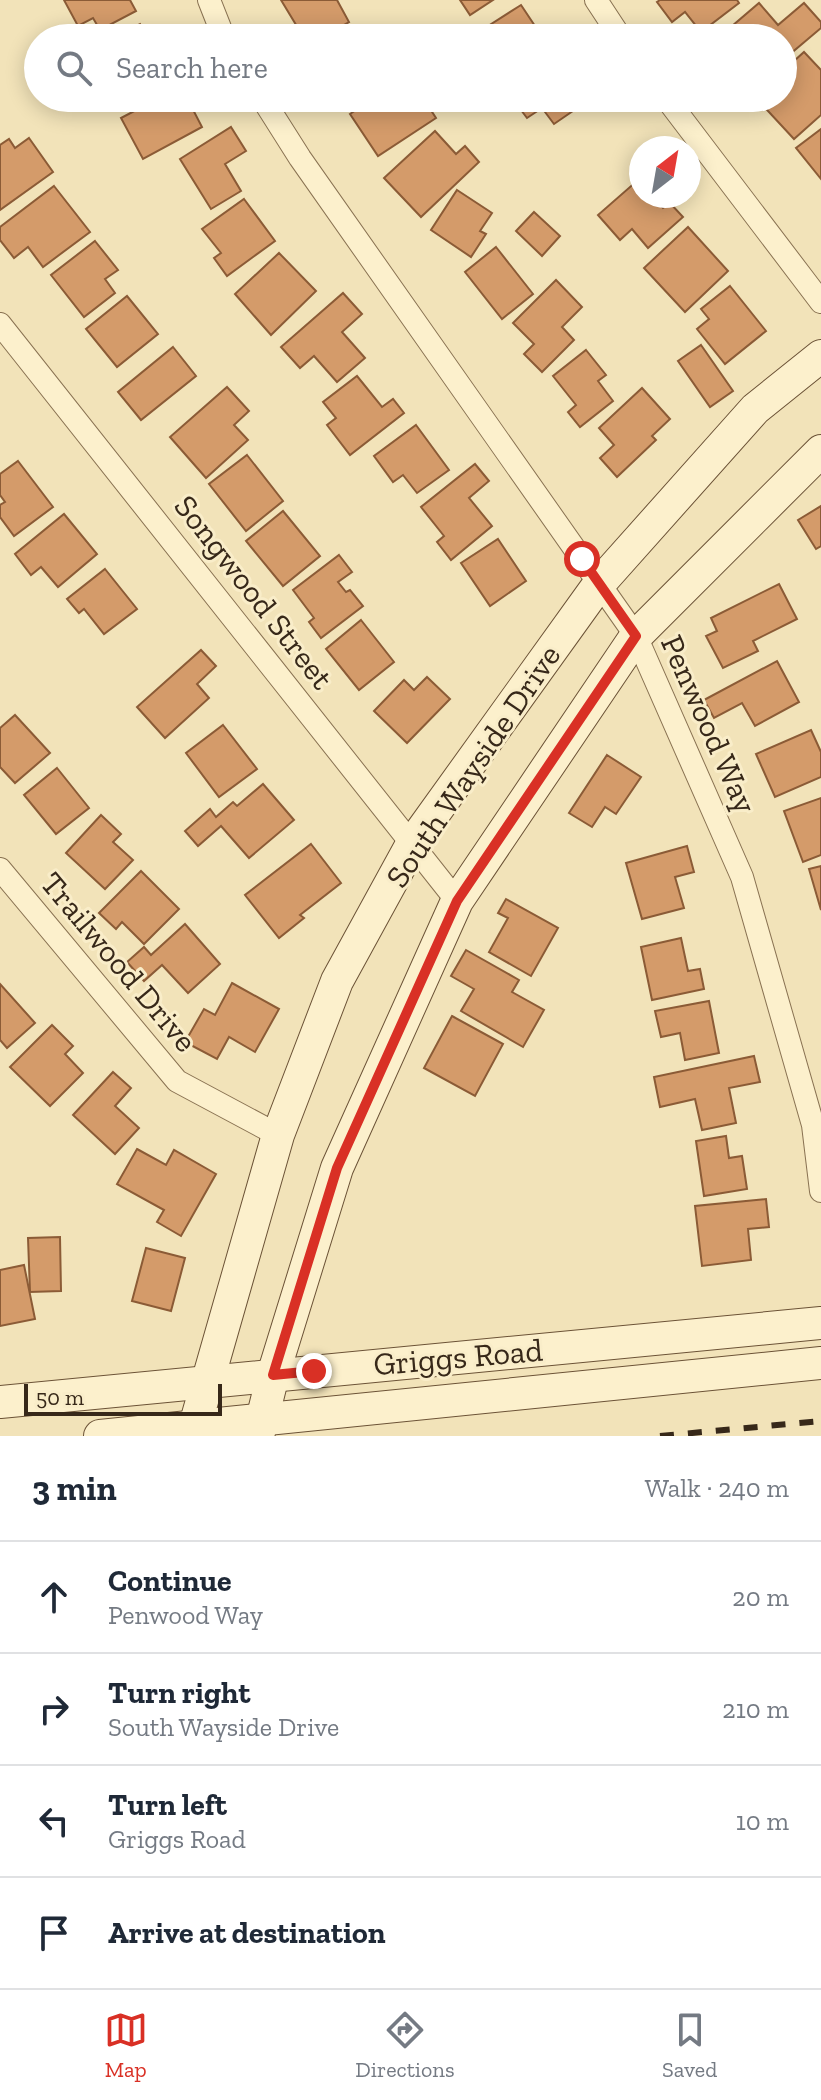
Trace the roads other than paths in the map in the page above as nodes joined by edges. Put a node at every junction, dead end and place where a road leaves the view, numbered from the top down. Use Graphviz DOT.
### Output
graph roads {
  1 [pos="209,0"];
  2 [pos="596,0"];
  3 [pos="218,24"];
  4 [pos="612,24"];
  5 [pos="271,112"];
  6 [pos="677,112"];
  7 [pos="821,302"];
  8 [pos="0,324"];
  9 [pos="821,356"];
  10 [pos="821,451"];
  11 [pos="599,584"];
  12 [pos="636,636"];
  13 [pos="412,844"];
  14 [pos="0,869"];
  15 [pos="457,901"];
  16 [pos="278,1135"];
  17 [pos="821,1191"];
  18 [pos="821,1323"];
  19 [pos="821,1363"];
  20 [pos="273,1375"];
  21 [pos="207,1381"];
  22 [pos="0,1402"];
  23 [pos="261,1427"];
  24 [pos="193,1431"];
  25 [pos="100,1436"];
  1 -- 3 [label="street"];
  2 -- 4 [label="street"];
  5 -- 11 [label="street, Penwood Way"];
  6 -- 7 [label="street"];
  8 -- 13 [label="street, Songwood Street"];
  9 -- 11 [label="main road, South Wayside Drive"];
  10 -- 12 [label="main road, South Wayside Drive"];
  11 -- 12 [label="street, Penwood Way"];
  11 -- 13 [label="main road, South Wayside Drive"];
  12 -- 15 [label="main road, South Wayside Drive"];
  12 -- 17 [label="street, Penwood Way"];
  13 -- 15 [label="street, Songwood Street"];
  13 -- 16 [label="main road, South Wayside Drive"];
  14 -- 16 [label="street, Trailwood Drive"];
  15 -- 20 [label="main road, South Wayside Drive"];
  16 -- 21 [label="main road, South Wayside Drive"];
  18 -- 20 [label="main road, Griggs Road"];
  19 -- 23 [label="main road, Griggs Road"];
  20 -- 21 [label="main road, Griggs Road"];
  20 -- 23 [label="main road, South Wayside Drive"];
  21 -- 22 [label="main road, Griggs Road"];
  21 -- 24 [label="main road, South Wayside Drive"];
  23 -- 24 [label="main road, Griggs Road"];
  24 -- 25 [label="main road, Griggs Road"];
}
